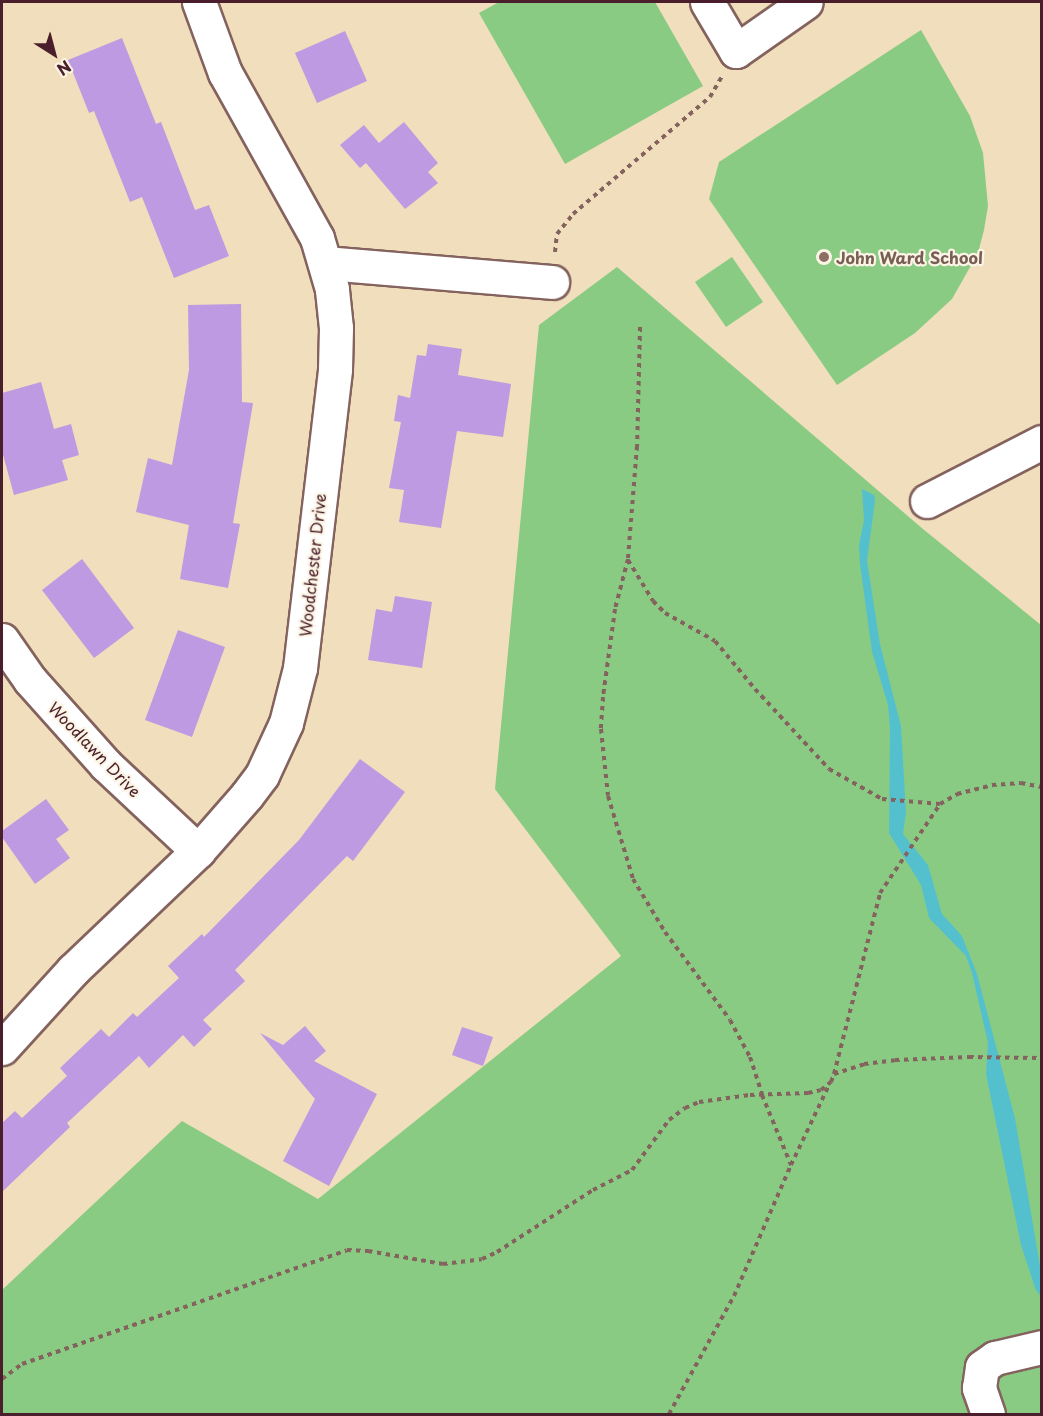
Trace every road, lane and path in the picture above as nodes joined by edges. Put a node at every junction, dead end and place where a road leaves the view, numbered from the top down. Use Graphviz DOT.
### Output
graph roads {
  1 [pos="199,2"];
  2 [pos="707,2"];
  3 [pos="806,2"];
  4 [pos="710,97"];
  5 [pos="326,263"];
  6 [pos="552,282"];
  7 [pos="640,327"];
  8 [pos="1041,442"];
  9 [pos="927,501"];
  10 [pos="627,559"];
  11 [pos="2,640"];
  12 [pos="1041,787"];
  13 [pos="940,804"];
  14 [pos="198,851"];
  15 [pos="2,1048"];
  16 [pos="1041,1058"];
  17 [pos="834,1074"];
  18 [pos="831,1082"];
  19 [pos="762,1095"];
  20 [pos="791,1165"];
  21 [pos="1041,1347"];
  22 [pos="2,1379"];
  23 [pos="669,1414"];
  24 [pos="988,1414"];
  1 -- 5 [label="street, Woodchester Drive"];
  2 -- 3 [label="street"];
  4 -- 6 [label="path"];
  5 -- 6 [label="street"];
  5 -- 14 [label="street, Woodchester Drive"];
  7 -- 10 [label="path"];
  8 -- 9 [label="street"];
  10 -- 13 [label="path"];
  10 -- 19 [label="path"];
  11 -- 14 [label="street, Woodlawn Drive"];
  12 -- 13 [label="path"];
  13 -- 17 [label="path"];
  14 -- 15 [label="street, Woodchester Drive"];
  16 -- 17 [label="path"];
  17 -- 18 [label="path"];
  18 -- 19 [label="path"];
  18 -- 20 [label="path"];
  19 -- 20 [label="path"];
  19 -- 22 [label="path"];
  20 -- 23 [label="path"];
  21 -- 24 [label="street"];
}
